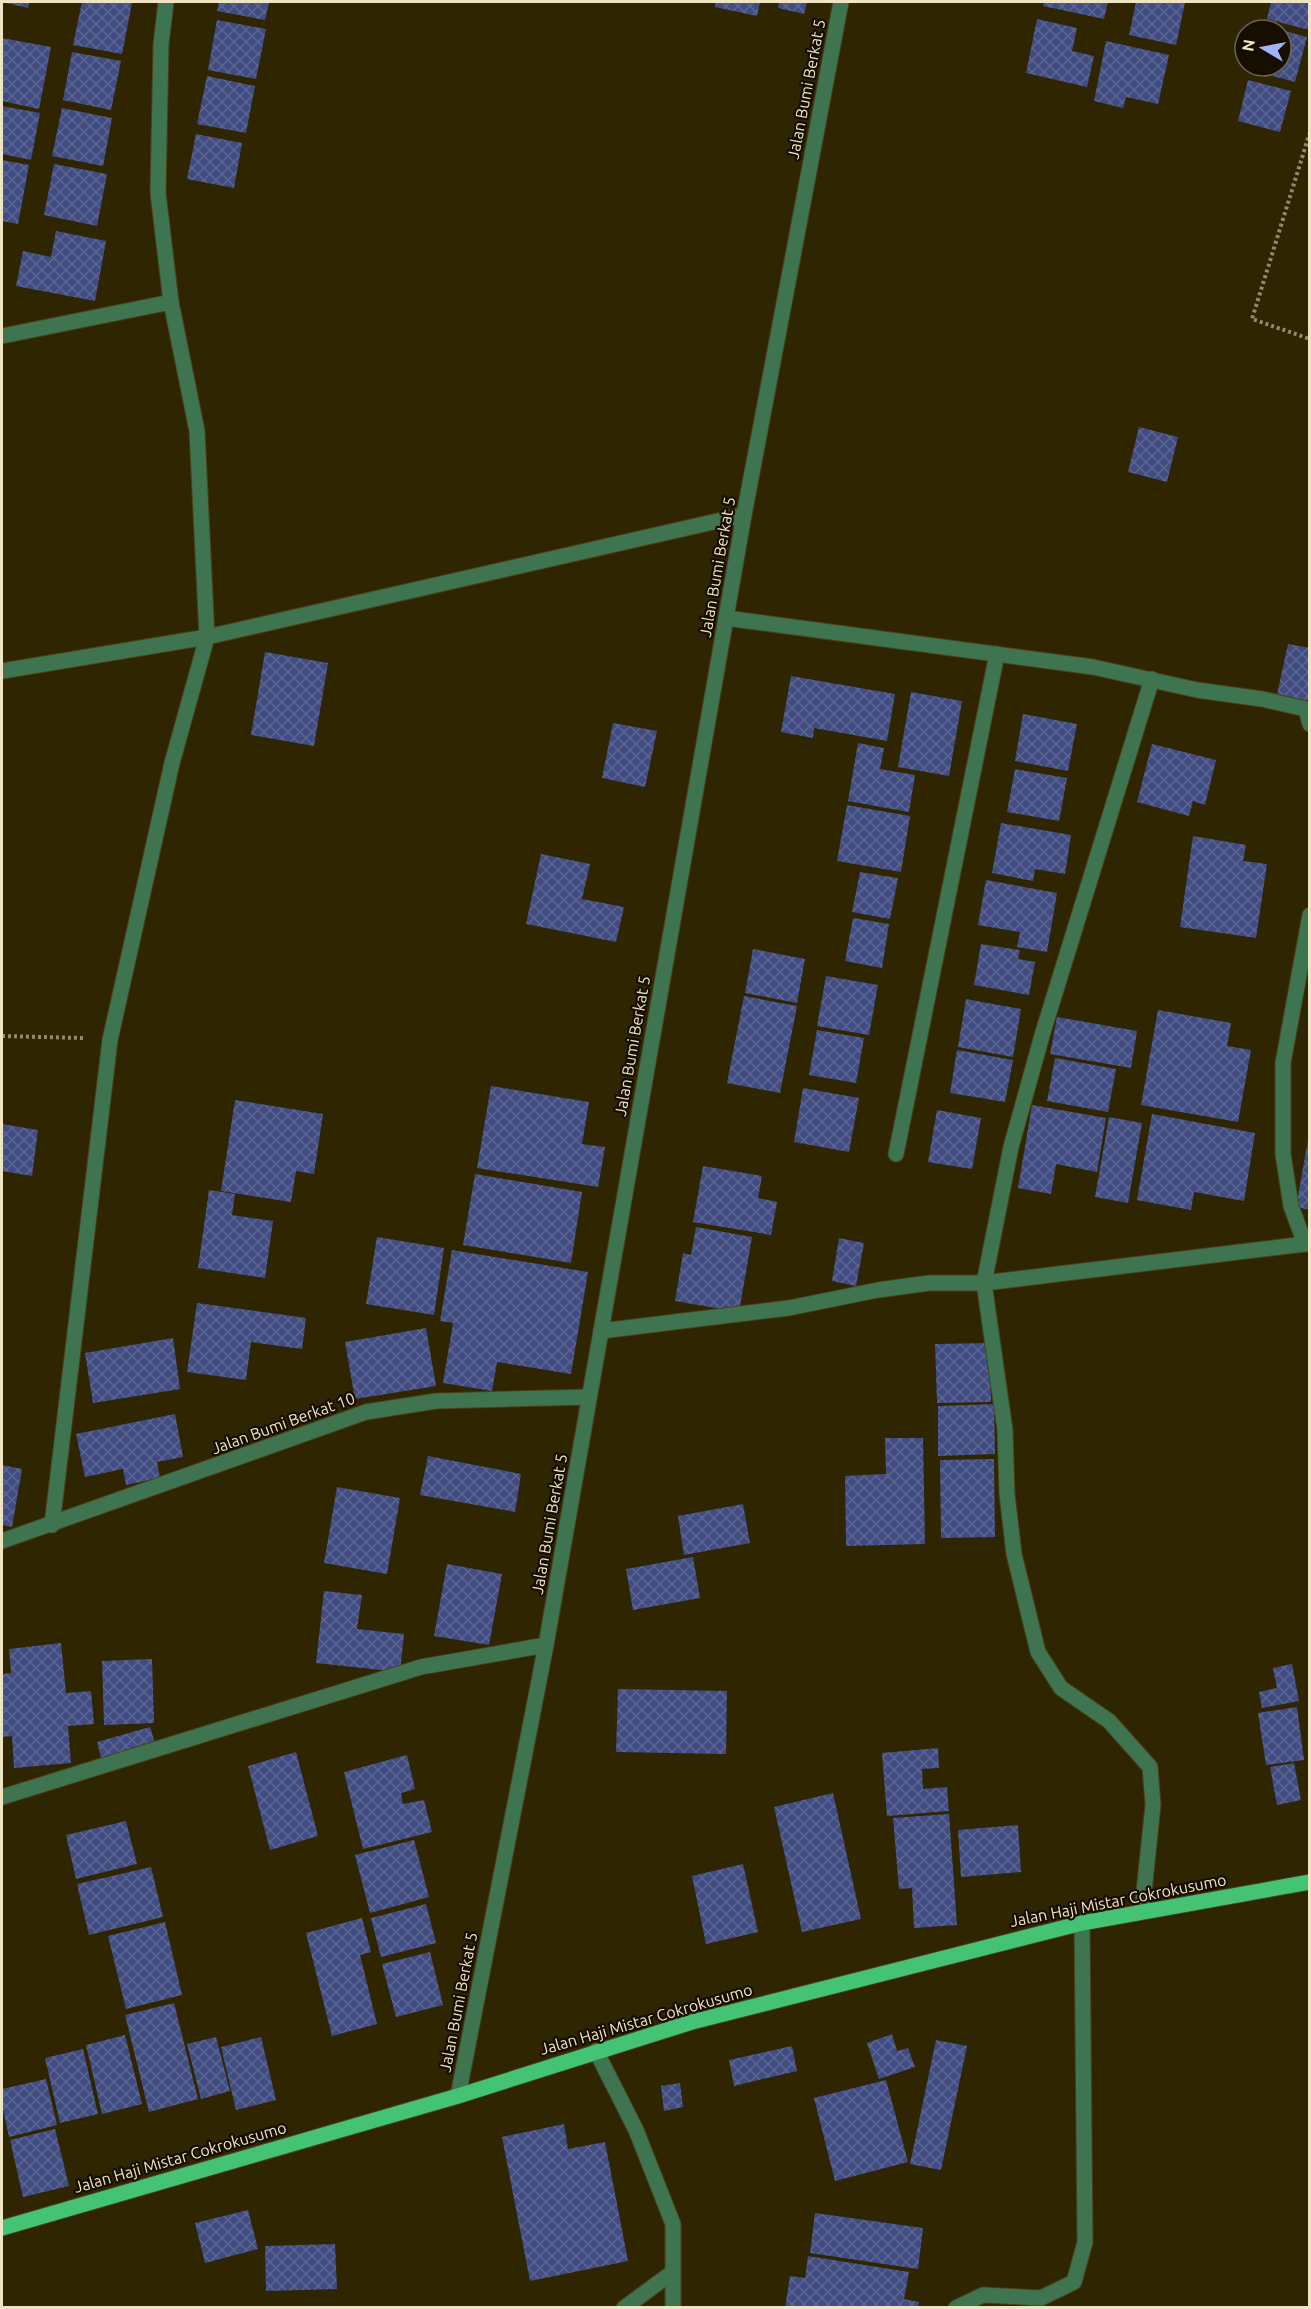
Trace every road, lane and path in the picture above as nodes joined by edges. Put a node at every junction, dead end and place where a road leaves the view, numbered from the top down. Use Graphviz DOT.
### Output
graph roads {
  1 [pos="166,2"];
  2 [pos="840,2"];
  3 [pos="1310,132"];
  4 [pos="171,302"];
  5 [pos="2,336"];
  6 [pos="1310,339"];
  7 [pos="744,515"];
  8 [pos="726,618"];
  9 [pos="207,638"];
  10 [pos="997,654"];
  11 [pos="2,671"];
  12 [pos="1152,679"];
  13 [pos="1308,714"];
  14 [pos="1310,915"];
  15 [pos="2,1036"];
  16 [pos="110,1040"];
  17 [pos="896,1154"];
  18 [pos="1307,1244"];
  19 [pos="984,1283"];
  20 [pos="601,1331"];
  21 [pos="589,1397"];
  22 [pos="52,1524"];
  23 [pos="2,1541"];
  24 [pos="546,1645"];
  25 [pos="2,1797"];
  26 [pos="1310,1882"];
  27 [pos="1142,1911"];
  28 [pos="1082,1923"];
  29 [pos="596,2051"];
  30 [pos="458,2096"];
  31 [pos="2,2228"];
  32 [pos="673,2272"];
  33 [pos="624,2307"];
  34 [pos="674,2307"];
  35 [pos="956,2307"];
  1 -- 4 [label="street"];
  2 -- 7 [label="street, Jalan Bumi Berkat 5"];
  3 -- 6 [label="path"];
  4 -- 5 [label="street"];
  4 -- 9 [label="street"];
  7 -- 8 [label="street, Jalan Bumi Berkat 5"];
  7 -- 9 [label="street"];
  8 -- 10 [label="street"];
  8 -- 20 [label="street, Jalan Bumi Berkat 5"];
  9 -- 11 [label="street"];
  9 -- 16 [label="street"];
  10 -- 12 [label="street"];
  10 -- 17 [label="street"];
  12 -- 13 [label="street"];
  12 -- 19 [label="street"];
  14 -- 18 [label="street"];
  15 -- 16 [label="path"];
  16 -- 22 [label="street"];
  18 -- 19 [label="street"];
  19 -- 20 [label="street"];
  19 -- 27 [label="street"];
  20 -- 21 [label="street, Jalan Bumi Berkat 5"];
  21 -- 22 [label="street, Jalan Bumi Berkat 10"];
  21 -- 24 [label="street, Jalan Bumi Berkat 5"];
  22 -- 23 [label="street, Jalan Bumi Berkat 10"];
  24 -- 25 [label="street"];
  24 -- 30 [label="street, Jalan Bumi Berkat 5"];
  26 -- 27 [label="main road, Jalan Haji Mistar Cokrokusumo"];
  27 -- 28 [label="main road, Jalan Haji Mistar Cokrokusumo"];
  28 -- 29 [label="main road, Jalan Haji Mistar Cokrokusumo"];
  28 -- 35 [label="street"];
  29 -- 30 [label="main road, Jalan Haji Mistar Cokrokusumo"];
  29 -- 32 [label="street"];
  30 -- 31 [label="main road, Jalan Haji Mistar Cokrokusumo"];
  32 -- 33 [label="street"];
  32 -- 34 [label="street"];
}
